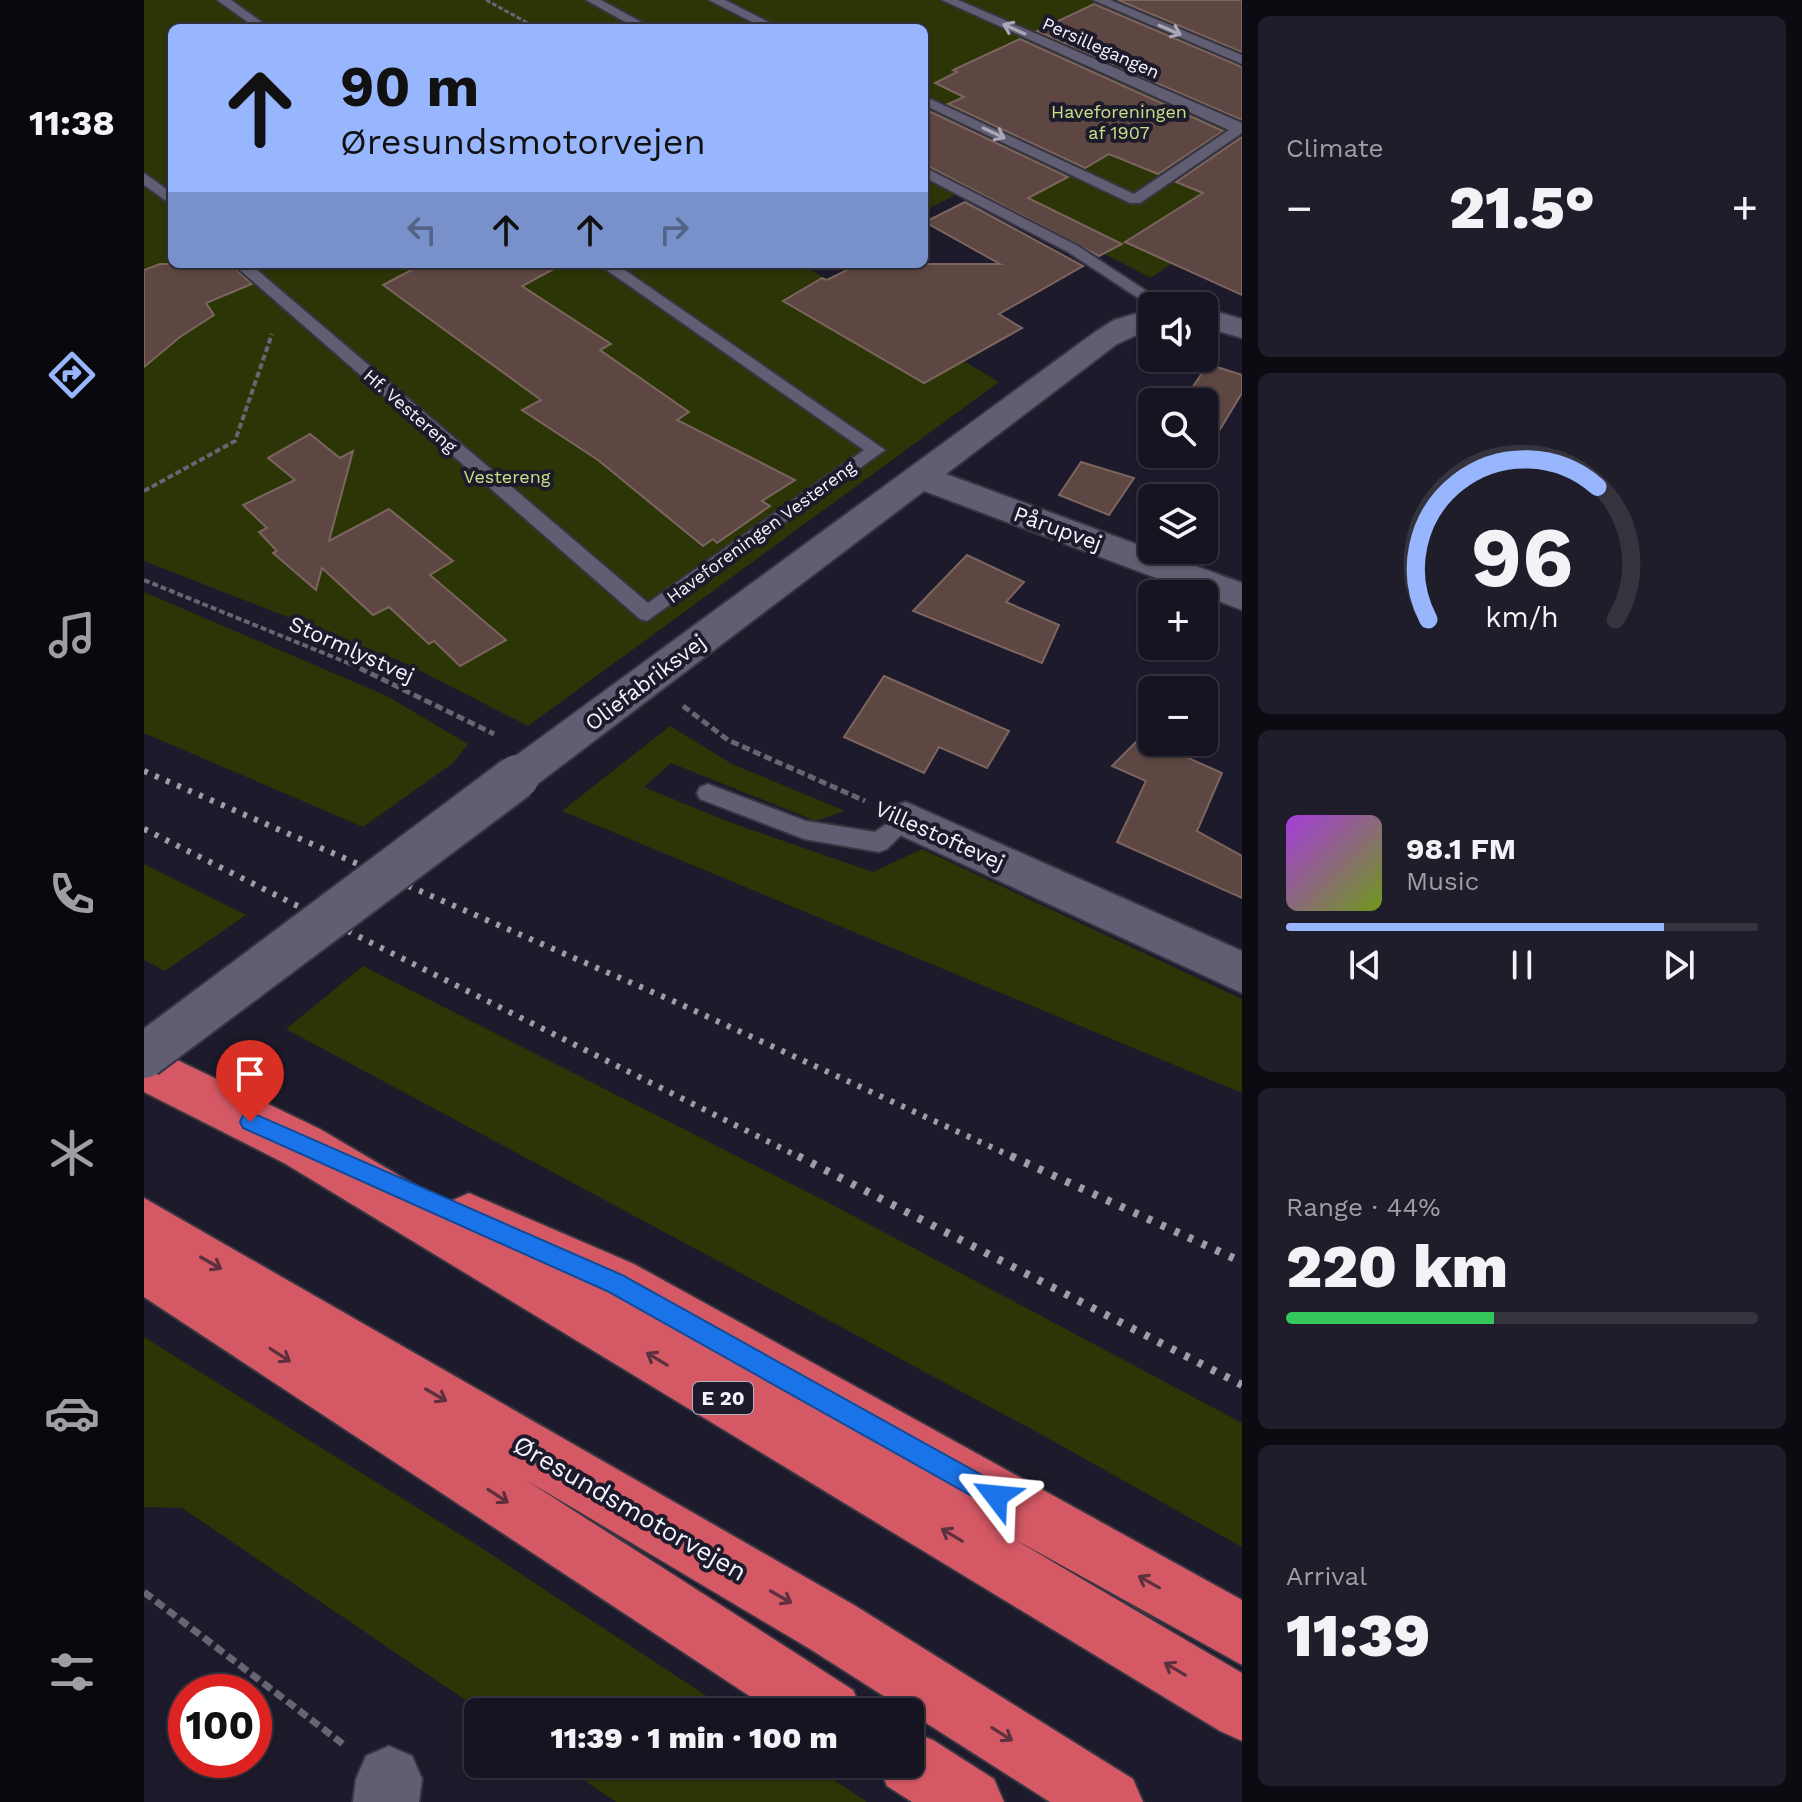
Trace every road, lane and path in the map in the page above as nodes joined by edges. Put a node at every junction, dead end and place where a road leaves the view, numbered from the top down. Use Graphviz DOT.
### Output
graph roads {
  1 [pos="223,0"];
  2 [pos="486,0"];
  3 [pos="592,0"];
  4 [pos="715,0"];
  5 [pos="948,0"];
  6 [pos="1099,0"];
  7 [pos="258,24"];
  8 [pos="530,24"];
  9 [pos="638,24"];
  10 [pos="766,24"];
  11 [pos="1242,60"];
  12 [pos="928,102"];
  13 [pos="1240,128"];
  14 [pos="928,173"];
  15 [pos="144,177"];
  16 [pos="168,198"];
  17 [pos="245,268"];
  18 [pos="612,268"];
  19 [pos="1139,292"];
  20 [pos="283,302"];
  21 [pos="1218,321"];
  22 [pos="1138,322"];
  23 [pos="1242,329"];
  24 [pos="920,477"];
  25 [pos="144,491"];
  26 [pos="144,580"];
  27 [pos="1242,597"];
  28 [pos="647,614"];
  29 [pos="648,680"];
  30 [pos="530,768"];
  31 [pos="708,793"];
  32 [pos="906,819"];
  33 [pos="1242,973"];
  34 [pos="144,1056"];
  35 [pos="144,1066"];
  36 [pos="302,1146"];
  37 [pos="144,1224"];
  38 [pos="144,1266"];
  39 [pos="144,1592"];
  40 [pos="1242,1634"];
  41 [pos="809,1698"];
  42 [pos="1242,1709"];
  43 [pos="924,1772"];
  44 [pos="388,1790"];
  45 [pos="971,1802"];
  46 [pos="1110,1802"];
  1 -- 7 [label="lane"];
  2 -- 8 [label="path"];
  3 -- 9 [label="lane"];
  4 -- 10 [label="lane"];
  13 -- 5 [label="lane, Persillegangen, one-way"];
  6 -- 11 [label="lane, one-way"];
  12 -- 13 [label="lane, one-way"];
  14 -- 19 [label="lane"];
  15 -- 16 [label="lane"];
  17 -- 20 [label="lane, Hf. Vestereng"];
  18 -- 28 [label="lane, Haveforeningen Vestereng"];
  20 -- 25 [label="path"];
  20 -- 28 [label="lane, Hf. Vestereng"];
  21 -- 23 [label="street"];
  22 -- 24 [label="street, Oliefabriksvej"];
  24 -- 27 [label="street, Pårupvej"];
  24 -- 29 [label="street, Oliefabriksvej"];
  26 -- 30 [label="path, Stormlystvej"];
  29 -- 30 [label="street, Oliefabriksvej"];
  29 -- 32 [label="path, Villestoftevej"];
  30 -- 34 [label="street, Oliefabriksvej, bridge"];
  31 -- 32 [label="lane"];
  32 -- 33 [label="street, Villestoftevej"];
  35 -- 36 [label="highway, E 20"];
  40 -- 36 [label="highway, one-way"];
  42 -- 36 [label="highway, E 20, one-way"];
  37 -- 46 [label="highway, Øresundsmotorvejen, one-way"];
  38 -- 41 [label="highway, one-way"];
  39 -- 44 [label="path"];
  43 -- 45 [label="highway"];
}
